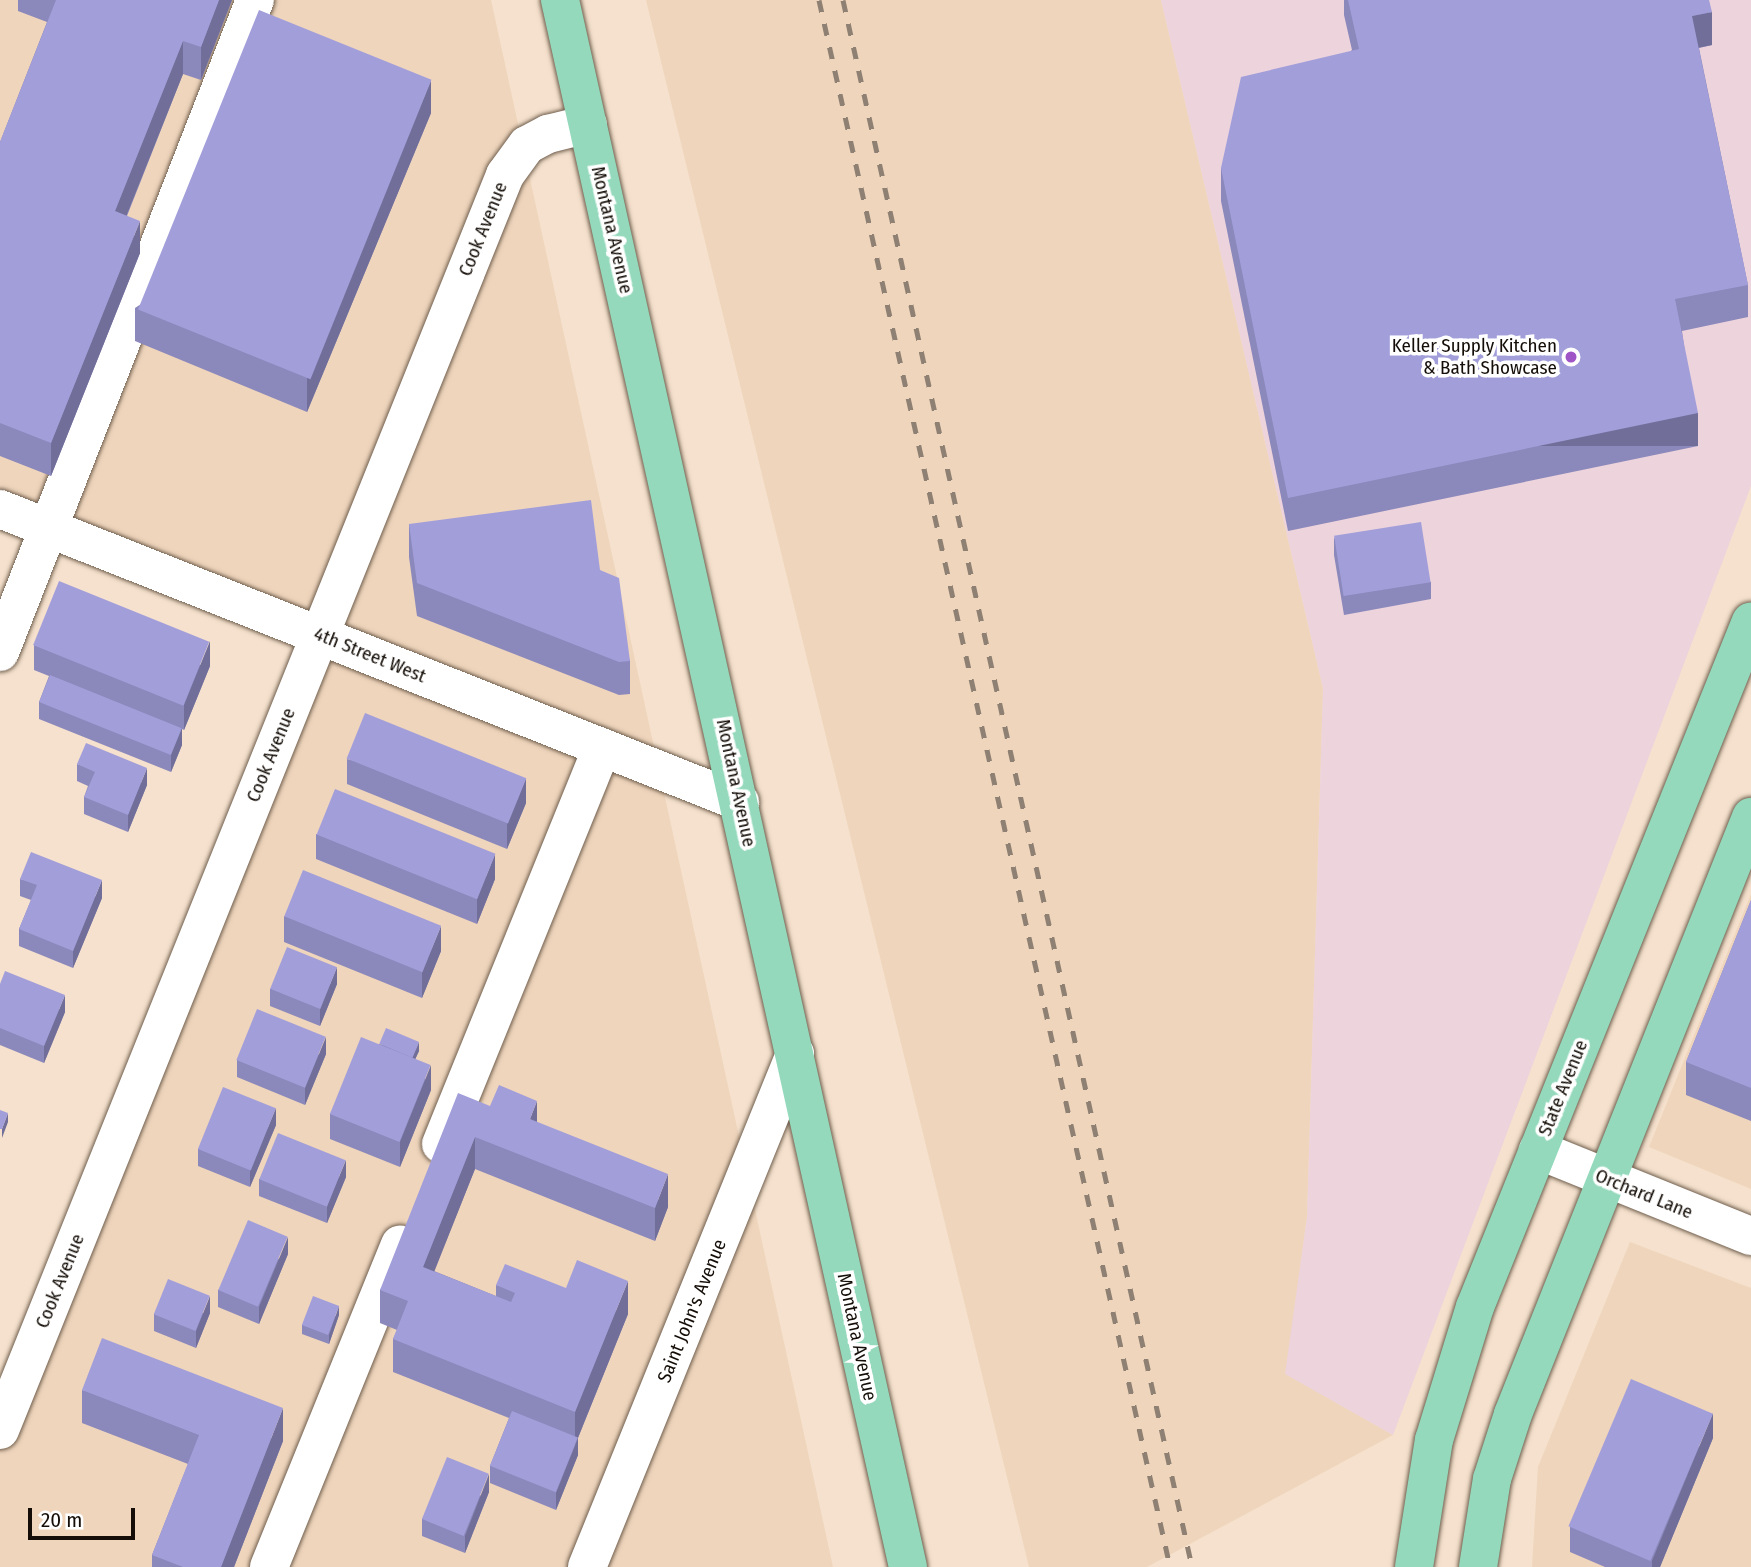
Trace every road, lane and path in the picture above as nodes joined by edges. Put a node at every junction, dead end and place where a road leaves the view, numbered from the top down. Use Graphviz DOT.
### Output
graph roads {
  1 [pos="255,0"];
  2 [pos="560,0"];
  3 [pos="588,124"];
  4 [pos="0,509"];
  5 [pos="49,528"];
  6 [pos="1751,621"];
  7 [pos="319,635"];
  8 [pos="0,652"];
  9 [pos="602,747"];
  10 [pos="740,802"];
  11 [pos="1749,821"];
  12 [pos="794,1054"];
  13 [pos="1538,1150"];
  14 [pos="1606,1179"];
  15 [pos="1751,1236"];
  16 [pos="0,1430"];
  17 [pos="269,1567"];
  18 [pos="587,1567"];
  19 [pos="908,1567"];
  20 [pos="1414,1567"];
  21 [pos="1478,1567"];
  1 -- 5 [label="street"];
  2 -- 3 [label="main road, Montana Avenue"];
  3 -- 7 [label="street, Cook Avenue"];
  3 -- 10 [label="main road, Montana Avenue"];
  4 -- 5 [label="street, 4th Street West"];
  5 -- 7 [label="street, 4th Street West"];
  5 -- 8 [label="street"];
  6 -- 13 [label="main road, State Avenue"];
  7 -- 9 [label="street, 4th Street West"];
  7 -- 16 [label="street, Cook Avenue"];
  9 -- 10 [label="street, 4th Street West"];
  9 -- 17 [label="street"];
  10 -- 12 [label="main road, Montana Avenue"];
  11 -- 14 [label="main road"];
  12 -- 18 [label="street, Saint John's Avenue"];
  12 -- 19 [label="main road, Montana Avenue"];
  13 -- 14 [label="street, Orchard Lane"];
  13 -- 20 [label="main road, State Avenue"];
  14 -- 15 [label="street, Orchard Lane"];
  14 -- 21 [label="main road"];
}
